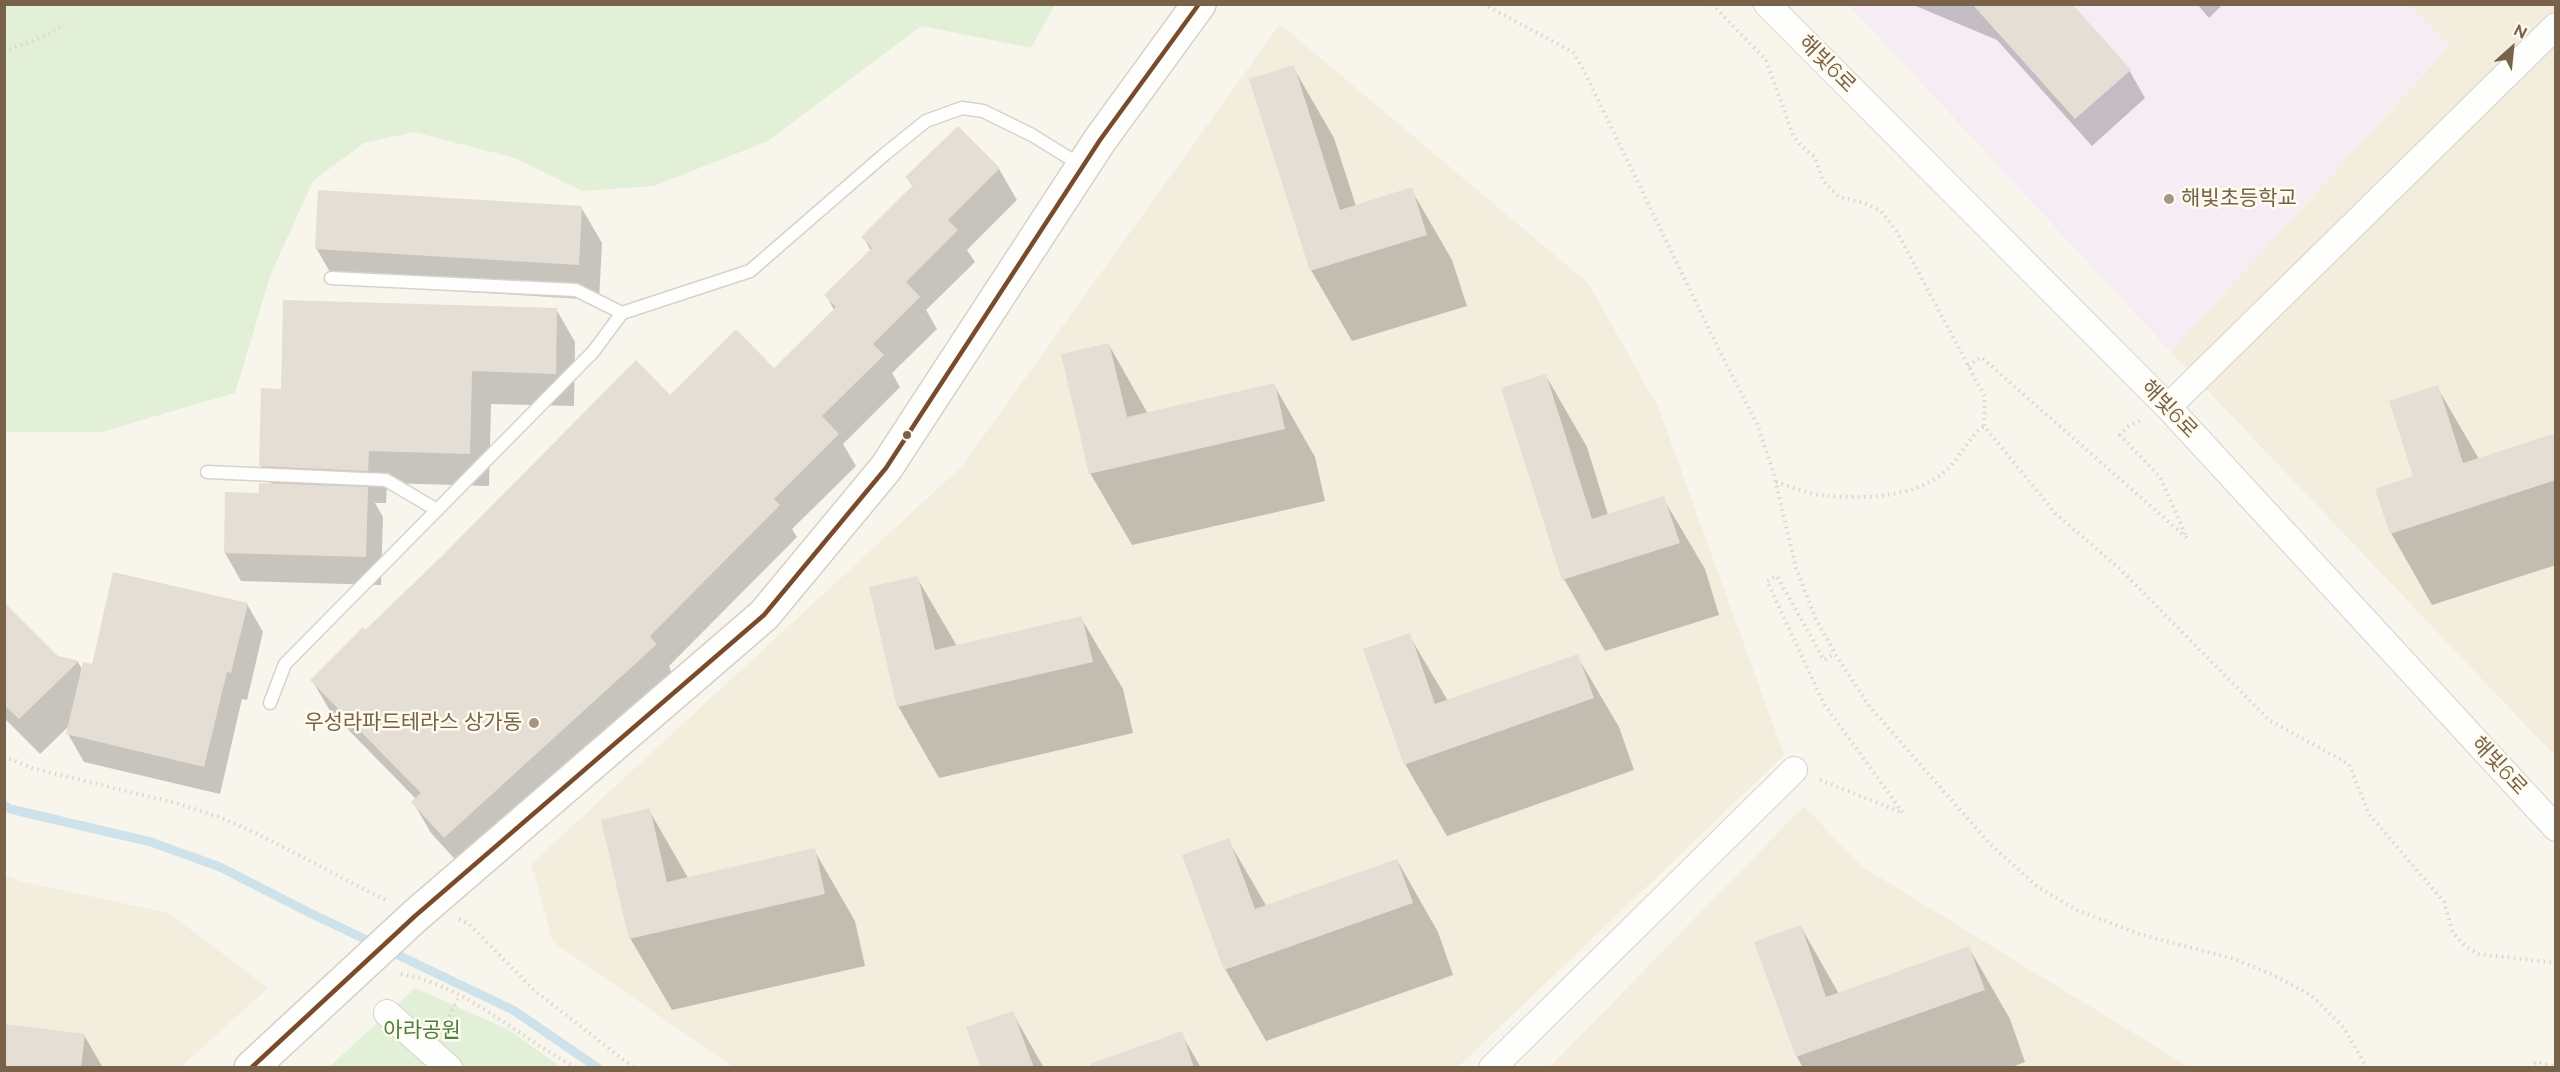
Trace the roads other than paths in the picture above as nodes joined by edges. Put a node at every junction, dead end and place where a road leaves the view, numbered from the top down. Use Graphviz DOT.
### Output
graph roads {
  1 [pos="1199,4"];
  2 [pos="1767,4"];
  3 [pos="2556,26"];
  4 [pos="1083,167"];
  5 [pos="331,278"];
  6 [pos="622,314"];
  7 [pos="2168,407"];
  8 [pos="207,472"];
  9 [pos="437,510"];
  10 [pos="270,703"];
  11 [pos="1794,770"];
  12 [pos="2556,828"];
  13 [pos="387,1013"];
  14 [pos="251,1068"];
  15 [pos="449,1068"];
  16 [pos="1492,1068"];
  1 -- 4 [label="street"];
  2 -- 7 [label="street, 해빛6로"];
  3 -- 7 [label="street"];
  4 -- 6 [label="lane"];
  4 -- 14 [label="street"];
  5 -- 6 [label="lane"];
  6 -- 9 [label="lane"];
  7 -- 12 [label="street, 해빛6로"];
  8 -- 9 [label="lane"];
  9 -- 10 [label="lane"];
  11 -- 16 [label="street"];
  13 -- 15 [label="street"];
}
